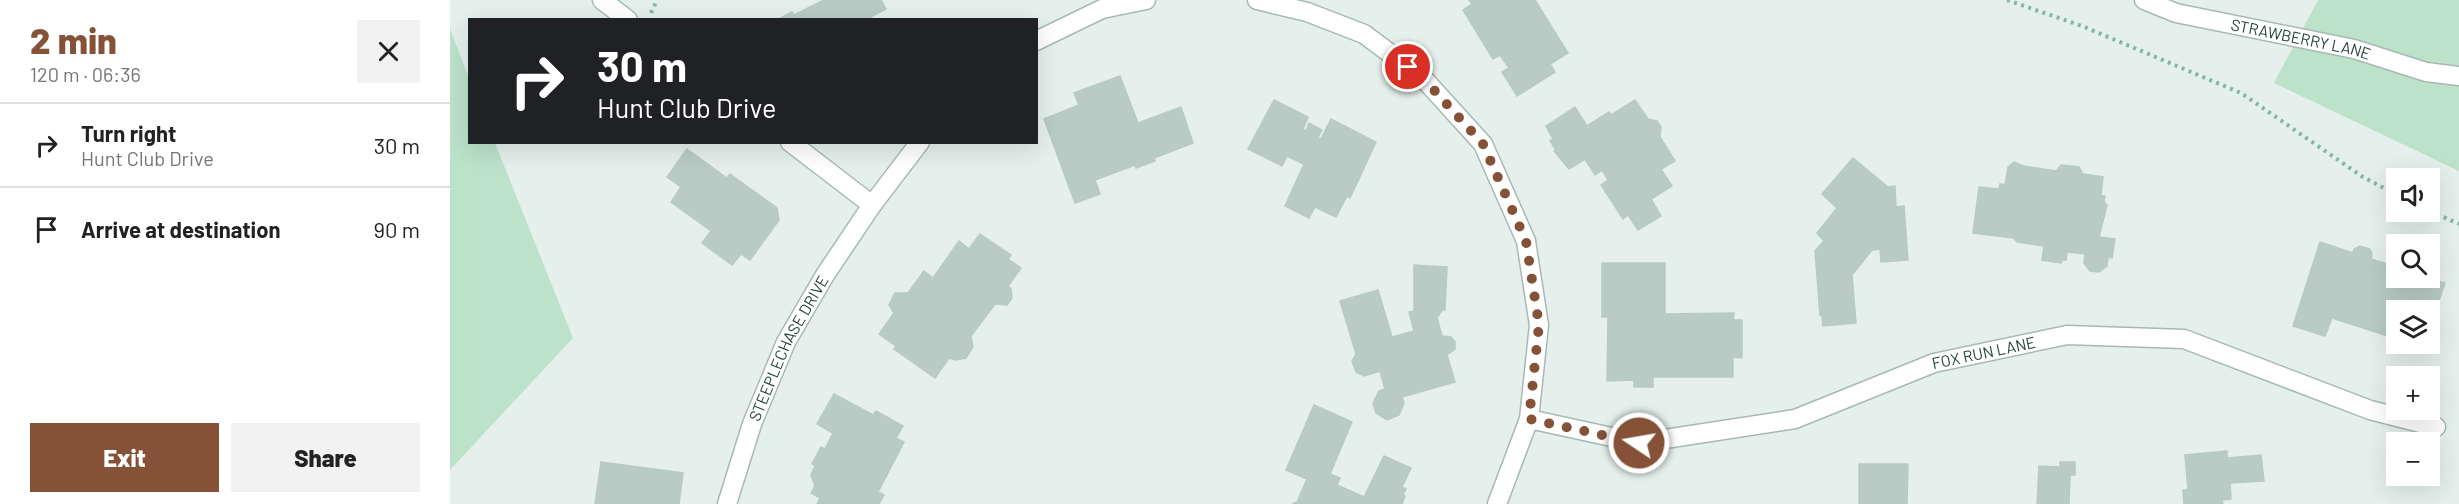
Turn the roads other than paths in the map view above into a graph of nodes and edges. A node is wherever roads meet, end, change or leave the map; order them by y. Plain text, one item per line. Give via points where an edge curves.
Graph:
1 (602, 0) edge
2 (1146, 0) edge
3 (1257, 0) edge
4 (2144, 0) edge
5 (625, 18) edge
6 (1038, 39) edge
7 (2459, 76) edge
8 (793, 144) edge
9 (918, 144) edge
10 (872, 204) junction
11 (1529, 419) junction
12 (2436, 427) dead end
13 (727, 504) edge
14 (1497, 504) edge

1 - 5 street
2 - 6 street via 1102,9
3 - 11 street via 1307,12 1364,34 1423,78 1483,144 1526,241 1539,325
4 - 7 street, STRAWBERRY LANE via 2176,13 2354,49 2426,72
8 - 10 street
9 - 10 street, STEEPLECHASE DRIVE
10 - 13 street, STEEPLECHASE DRIVE via 786,342 752,424
11 - 12 street, FOX RUN LANE via 1639,443 1795,419 1934,363 2067,335 2184,339 2370,410
11 - 14 street

